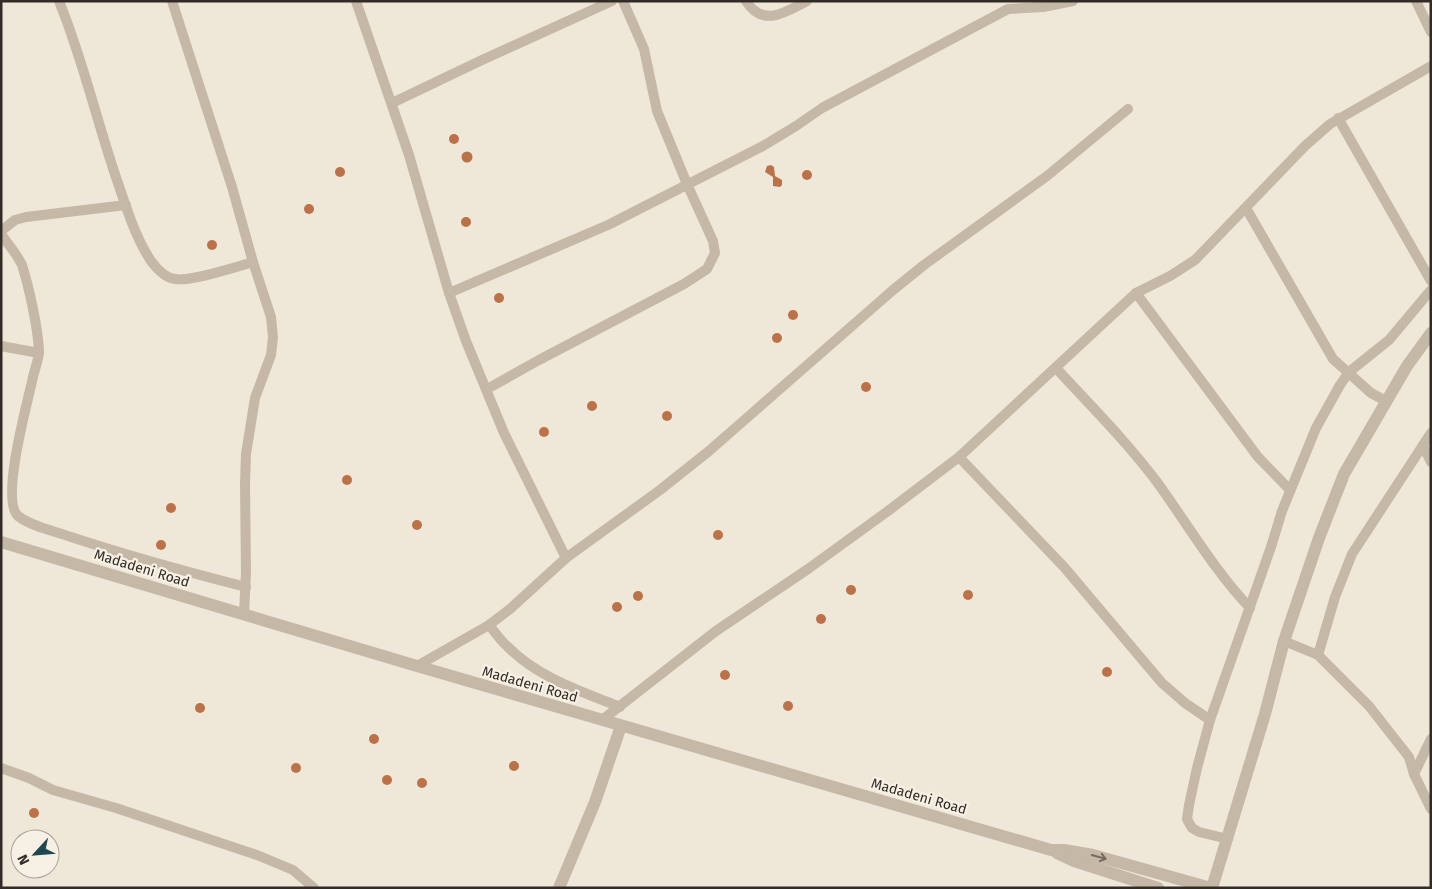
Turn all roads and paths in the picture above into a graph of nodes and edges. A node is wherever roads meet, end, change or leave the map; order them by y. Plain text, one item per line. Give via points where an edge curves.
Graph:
1 (59, 1) edge
2 (172, 1) edge
3 (356, 1) edge
4 (612, 1) edge
5 (623, 1) edge
6 (746, 1) edge
7 (807, 1) edge
8 (1073, 1) edge
9 (1416, 1) edge
10 (1006, 5) edge
11 (1431, 32) edge
12 (1431, 66) edge
13 (392, 103) junction
14 (1128, 109) dead end
15 (1338, 118) junction
16 (687, 184) junction
17 (126, 205) junction
18 (1246, 208) junction
19 (1, 232) edge
20 (1, 250) edge
21 (15, 253) junction
22 (252, 262) junction
23 (1431, 281) edge
24 (1431, 290) edge
25 (449, 293) junction
26 (1136, 293) junction
27 (1431, 333) edge
28 (1, 346) edge
29 (39, 352) junction
30 (1056, 368) junction
31 (1349, 372) junction
32 (487, 389) junction
33 (1386, 401) junction
34 (1431, 432) edge
35 (1423, 445) junction
36 (959, 456) junction
37 (1431, 462) edge
38 (1290, 490) junction
39 (1, 542) edge
40 (566, 558) junction
41 (246, 588) junction
42 (1250, 608) junction
43 (244, 614) junction
44 (489, 626) junction
45 (1284, 641) junction
46 (1318, 656) junction
47 (417, 666) junction
48 (620, 707) junction
49 (602, 720) junction
50 (1210, 720) junction
51 (621, 726) junction
52 (1431, 739) edge
53 (1, 768) edge
54 (1414, 774) junction
55 (1431, 809) edge
56 (1228, 839) junction
57 (1051, 850) junction
58 (314, 888) edge
59 (559, 888) edge
60 (1158, 888) edge
61 (1211, 888) edge

1 - 17 street
2 - 22 street via 232,187
3 - 13 street
4 - 13 street
5 - 16 street via 644,50 656,111
6 - 7 street via 755,11 767,16 781,14
8 - 10 street via 1043,7
9 - 11 street
10 - 16 street via 845,95 763,146
12 - 15 street
13 - 25 street
14 - 40 street via 1048,176 893,290 682,473
15 - 18 street via 1305,146
15 - 23 street
16 - 25 street via 608,225
16 - 32 street via 713,241 714,253 706,270
17 - 19 street via 15,220
17 - 22 street via 152,263 175,279 189,279
18 - 26 street via 1195,260
18 - 31 street via 1327,350 1341,368
19 - 21 street
20 - 21 street
21 - 29 street via 25,278
22 - 41 street via 271,317 273,337 271,355 255,398 246,454
24 - 31 street via 1389,340
25 - 32 street
26 - 30 street
26 - 38 street via 1258,457
27 - 33 street
28 - 29 street
29 - 41 street via 14,469 11,496 16,514 41,527 137,558
30 - 36 street
30 - 42 street via 1156,481 1229,586
31 - 33 street via 1371,393
31 - 38 street via 1316,428
32 - 40 street via 504,433
33 - 45 street via 1344,474
34 - 35 street
35 - 37 street
35 - 46 street via 1352,554 1335,597
36 - 48 street via 875,521 716,631
36 - 50 street via 1064,567 1162,683
38 - 42 street
39 - 43 street, Madadeni Road
40 - 44 street
41 - 43 street
42 - 50 street
43 - 47 street, Madadeni Road
44 - 47 street
44 - 48 street via 508,647 544,674
45 - 46 street
45 - 56 street
46 - 54 street via 1369,706 1409,757
47 - 49 street, Madadeni Road
48 - 49 street
49 - 51 street, Madadeni Road
50 - 56 street via 1196,768 1187,819 1194,830
51 - 57 street, Madadeni Road
51 - 59 street via 595,802
52 - 54 street
53 - 58 street via 53,790 258,855 293,870
54 - 55 street
56 - 61 street
57 - 60 street, Madadeni Road via 1074,861
57 -> 61 street, Madadeni Road via 1093,856

